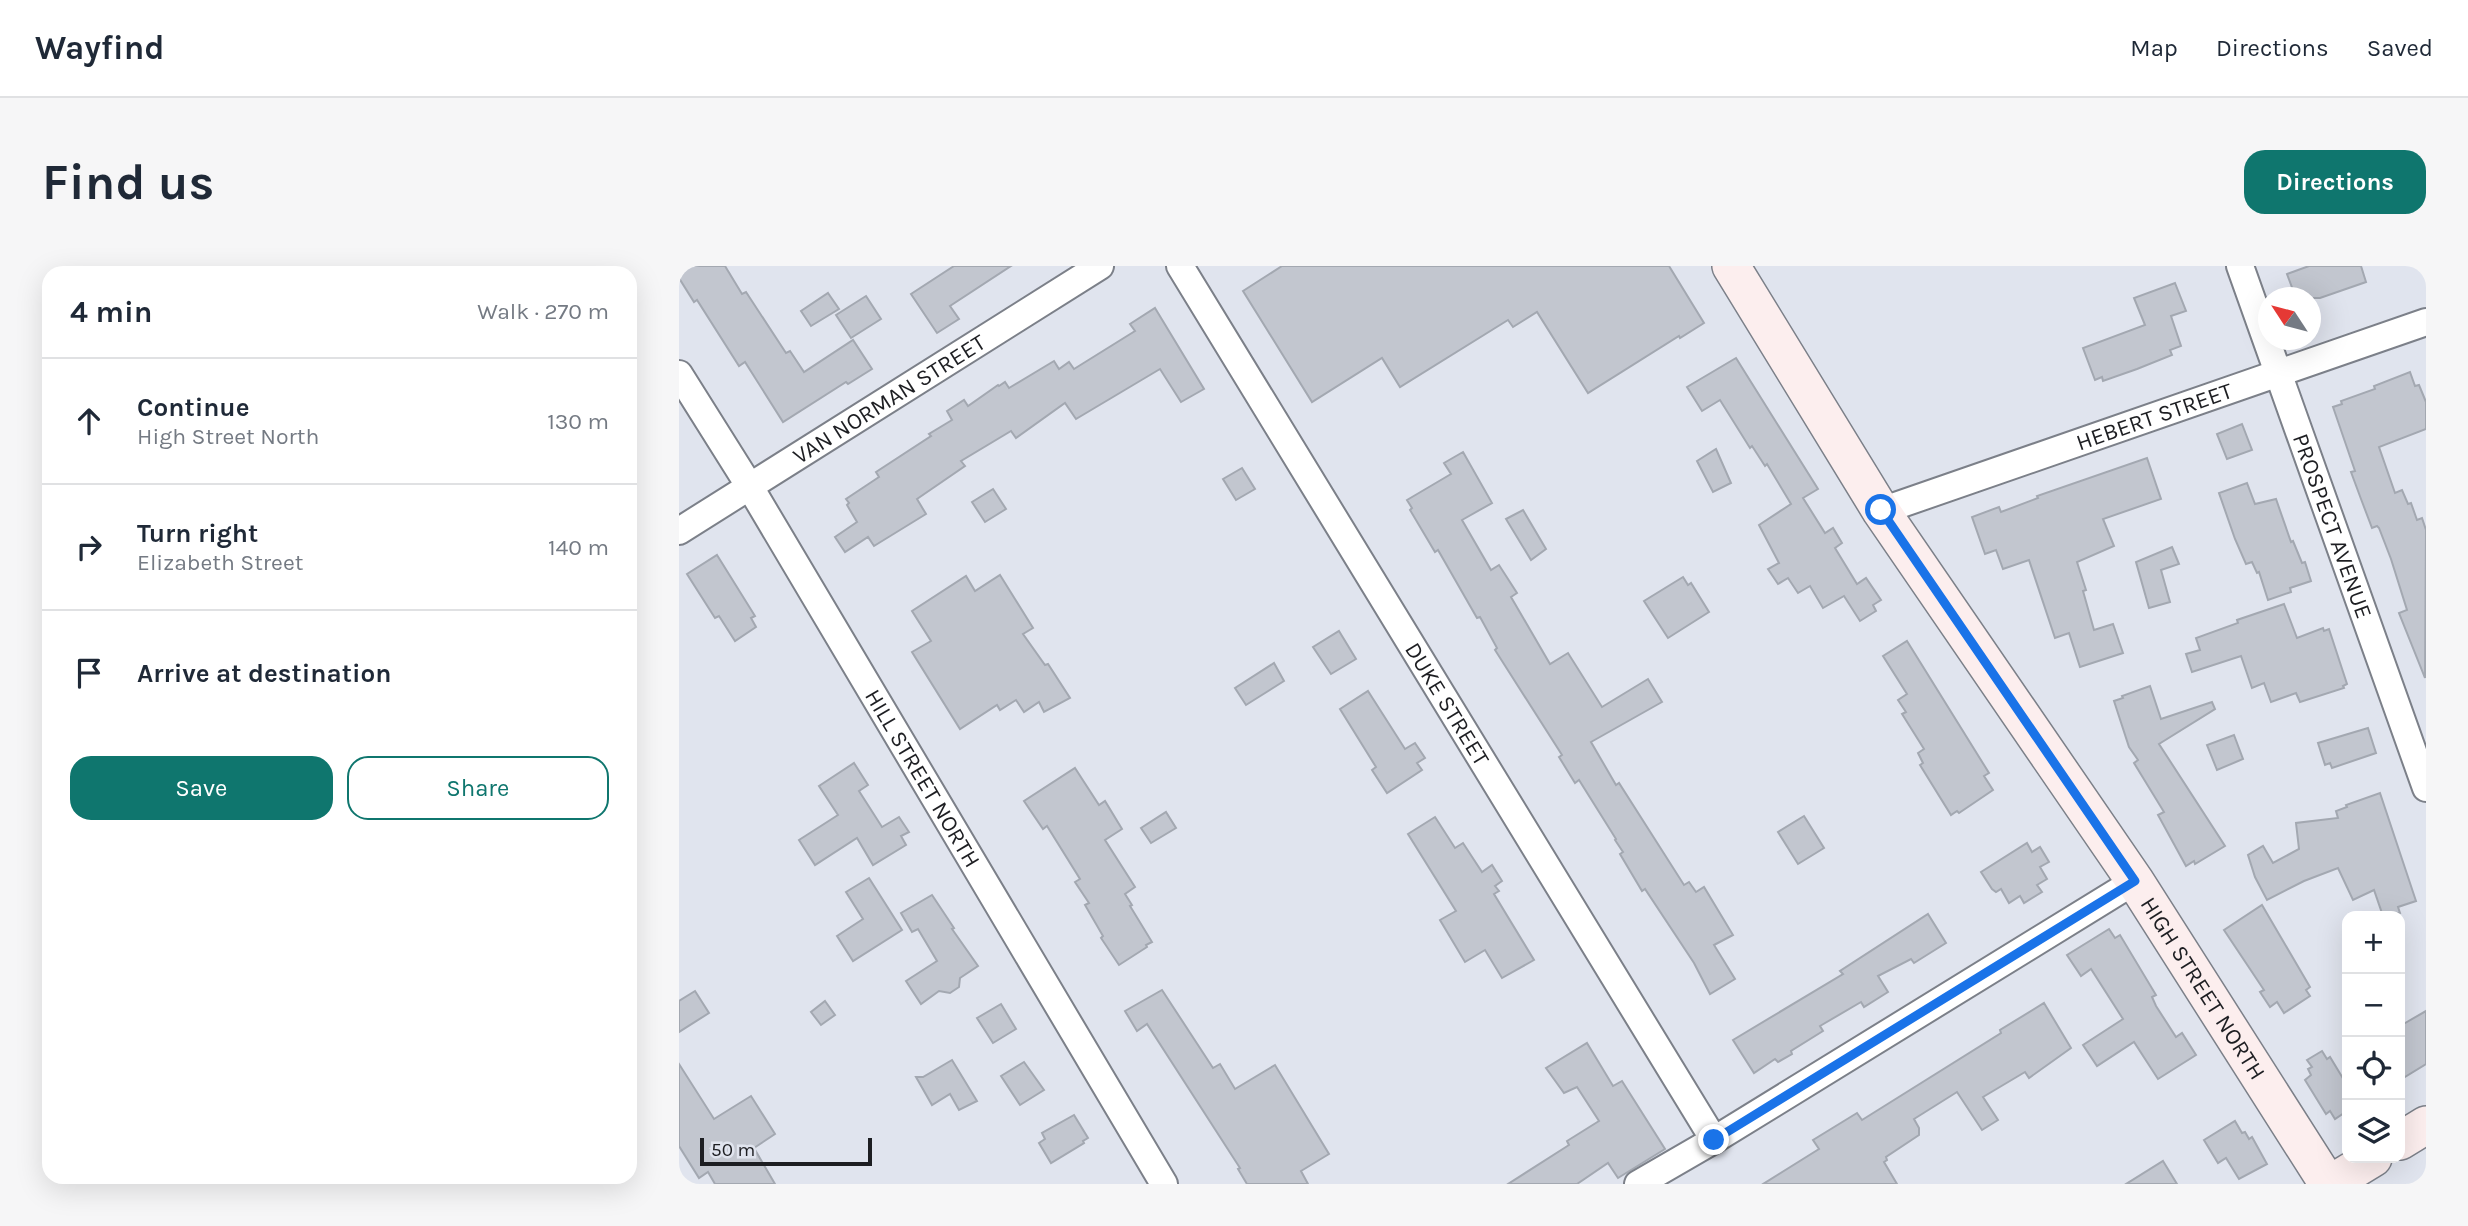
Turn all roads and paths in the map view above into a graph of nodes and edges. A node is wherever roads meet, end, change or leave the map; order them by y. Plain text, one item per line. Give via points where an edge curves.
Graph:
1 (1100, 266) edge
2 (1180, 266) edge
3 (1731, 266) edge
4 (2240, 266) edge
5 (2426, 322) edge
6 (2279, 373) junction
7 (679, 374) edge
8 (750, 487) junction
9 (1881, 510) junction
10 (679, 531) edge
11 (2426, 788) edge
12 (2135, 881) junction
13 (2426, 1125) edge
14 (2405, 1138) edge
15 (1714, 1140) junction
16 (2365, 1163) edge
17 (1164, 1184) edge
18 (1638, 1184) edge
19 (2329, 1184) edge

1 - 8 street, VAN NORMAN STREET
2 - 15 street, DUKE STREET
3 - 9 main road, HIGH STREET NORTH
4 - 6 street, PROSPECT AVENUE
5 - 6 street, HEBERT STREET
6 - 9 street, HEBERT STREET
6 - 11 street, PROSPECT AVENUE
7 - 8 street, HILL STREET NORTH
8 - 10 street, VAN NORMAN STREET
8 - 17 street, HILL STREET NORTH
9 - 12 main road, HIGH STREET NORTH
12 - 15 street
12 - 19 main road, HIGH STREET NORTH
13 - 14 main road
15 - 18 street
16 - 19 main road

